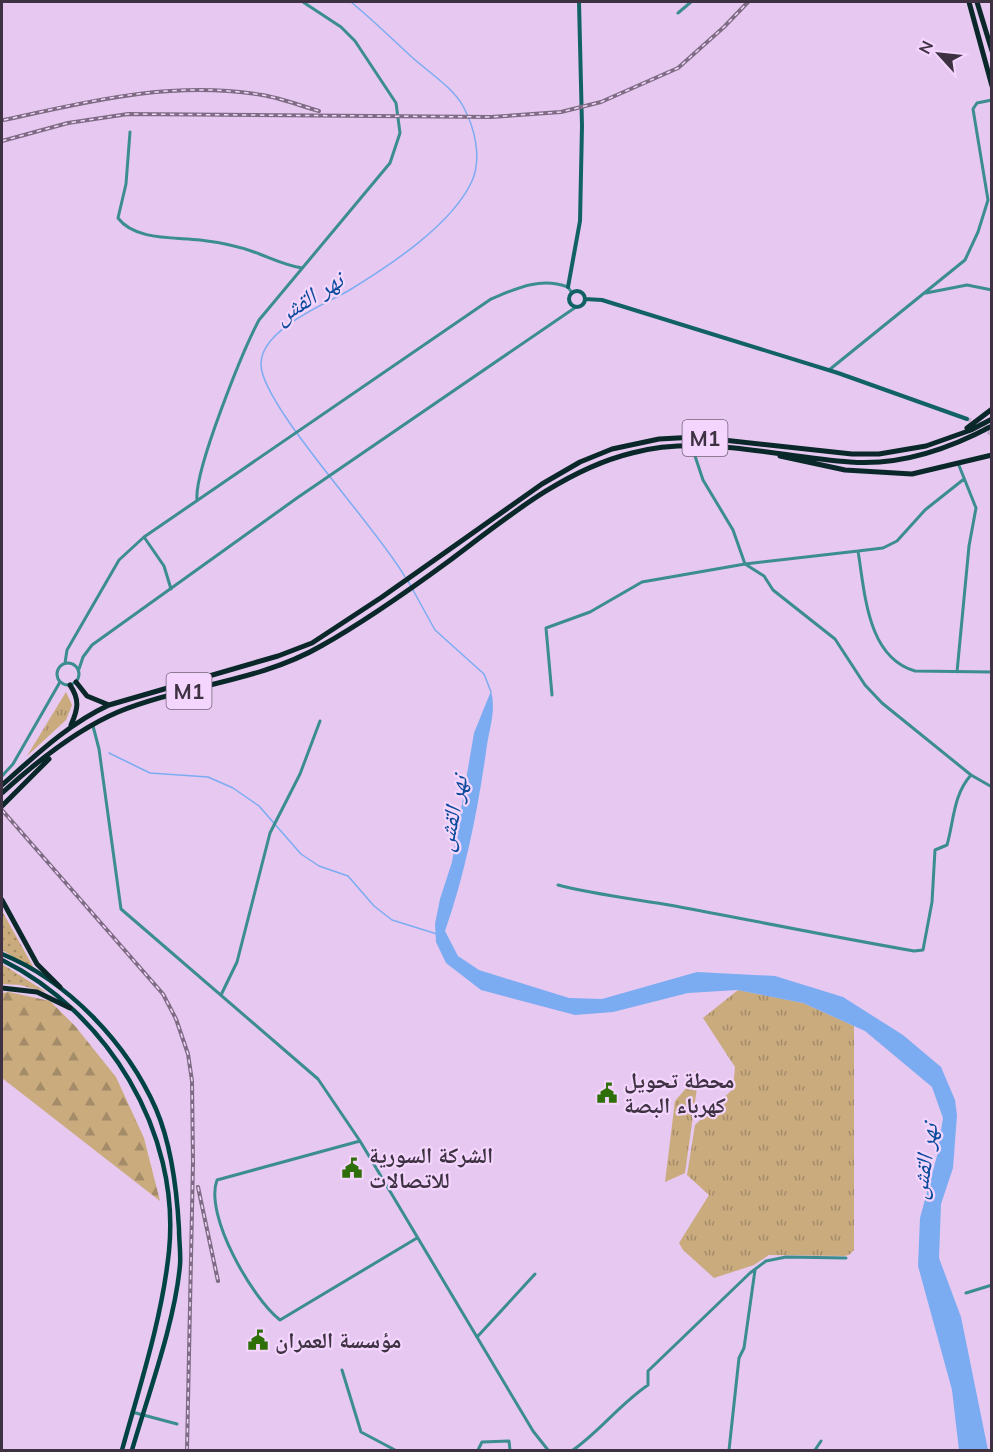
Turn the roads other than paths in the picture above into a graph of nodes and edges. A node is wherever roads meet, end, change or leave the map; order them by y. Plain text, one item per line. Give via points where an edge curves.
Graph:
1 (303, 2) edge
2 (579, 2) edge
3 (691, 2) edge
4 (969, 2) edge
5 (977, 2) edge
6 (678, 13) dead end
7 (992, 51) edge
8 (992, 86) edge
9 (992, 100) edge
10 (130, 132) dead end
11 (302, 268) junction
12 (568, 287) junction
13 (992, 290) edge
14 (572, 293) junction
15 (924, 294) junction
16 (585, 299) junction
17 (576, 307) junction
18 (829, 370) junction
19 (992, 409) edge
20 (992, 418) edge
21 (966, 420) tunnel mouth
22 (992, 426) edge
23 (962, 433) junction
24 (692, 445) junction
25 (741, 448) junction
26 (992, 455) edge
27 (958, 463) junction
28 (964, 479) junction
29 (198, 500) junction
30 (144, 537) junction
31 (858, 552) junction
32 (745, 564) junction
33 (171, 589) junction
34 (65, 663) junction
35 (79, 669) junction
36 (957, 672) junction
37 (992, 672) edge
38 (60, 682) junction
39 (73, 683) junction
40 (552, 695) dead end
41 (109, 705) junction
42 (320, 722) dead end
43 (70, 726) junction
44 (93, 726) junction
45 (56, 751) junction
46 (971, 775) junction
47 (2, 776) edge
48 (2, 785) edge
49 (992, 787) edge
50 (2, 794) edge
51 (2, 806) edge
52 (558, 885) dead end
53 (2, 900) edge
54 (2, 954) edge
55 (2, 960) edge
56 (60, 987) junction
57 (2, 988) edge
58 (221, 995) junction
59 (70, 1008) junction
60 (360, 1141) junction
61 (417, 1238) junction
62 (846, 1258) dead end
63 (755, 1270) junction
64 (535, 1274) dead end
65 (992, 1285) edge
66 (966, 1293) dead end
67 (478, 1336) junction
68 (342, 1370) dead end
69 (132, 1412) junction
70 (142, 1414) junction
71 (177, 1424) dead end
72 (820, 1441) dead end
73 (122, 1450) edge
74 (132, 1450) edge
75 (395, 1450) edge
76 (478, 1450) edge
77 (510, 1450) edge
78 (548, 1450) edge
79 (573, 1450) edge
80 (729, 1450) edge
81 (815, 1450) edge

1 - 11 street via 355,41 396,104 400,133 390,163
2 - 12 main road via 580,221
3 - 6 street
4 - 8 highway
5 - 7 highway
9 - 15 street via 977,103 973,109 988,200 978,232 965,260
10 - 11 street via 126,184 118,218 124,225 142,233 254,252
11 - 29 street via 260,320 246,345 198,484
12 - 14 street
12 - 29 street via 540,282 491,299
13 - 15 street via 967,285
14 - 16 main road via 579,291
14 - 17 main road via 570,302
15 - 18 street
16 - 17 main road
16 - 18 main road via 602,300
17 - 33 street
18 - 21 main road
19 - 23 highway
20 - 23 highway, M1
22 - 25 highway, M1 via 921,455 883,462 852,462
23 - 41 highway, M1 via 926,446 879,454 696,437 659,439 612,449 542,484 312,643
24 - 25 highway, M1
24 - 32 street via 703,480 733,530
24 - 44 highway, M1 via 633,452 563,480 386,606 319,648 270,669 117,712
25 - 27 highway via 845,470 884,474 912,474
26 - 27 highway
27 - 28 street
28 - 31 street via 925,510 897,541
28 - 36 street via 976,508
29 - 30 street
30 - 33 street via 164,566
30 - 34 street via 119,560 106,579 68,650
31 - 32 street
31 - 36 street via 870,618 876,637 891,657 915,671
32 - 40 street via 642,582 590,612 546,628
32 - 46 street via 835,639 865,685 882,703
33 - 35 street via 92,645
34 - 35 street via 75,664
34 - 38 street via 57,672
35 - 39 street
36 - 37 street
38 - 39 street
38 - 47 street via 13,764
39 - 41 highway via 87,696
39 - 43 highway via 78,704
41 - 43 highway, M1
42 - 58 street via 300,774 270,833 237,962
43 - 48 highway, M1
44 - 45 highway, M1
44 - 58 street via 121,909
45 - 50 highway, M1
45 - 51 highway
46 - 49 street
46 - 52 street via 955,806 947,845 935,850 932,903 923,950
53 - 56 highway via 37,964
54 - 56 main road
55 - 59 main road via 29,975
56 - 70 main road via 124,1054 156,1109 177,1188 181,1265
57 - 59 highway via 38,992
58 - 60 street via 318,1079
59 - 69 main road via 111,1051 141,1099 167,1180 169,1248 161,1306
60 - 61 street
60 - 61 street via 218,1180 213,1191 223,1236 268,1311 280,1320
61 - 67 street
62 - 63 street via 786,1257 766,1261
63 - 79 street via 648,1371 648,1385 627,1399
63 - 80 street
64 - 67 street
65 - 66 street
67 - 78 street via 532,1431
68 - 75 street via 361,1432
69 - 70 street
69 - 73 main road
70 - 71 street
70 - 74 main road
72 - 81 street
76 - 77 street via 483,1442 504,1439 509,1441

